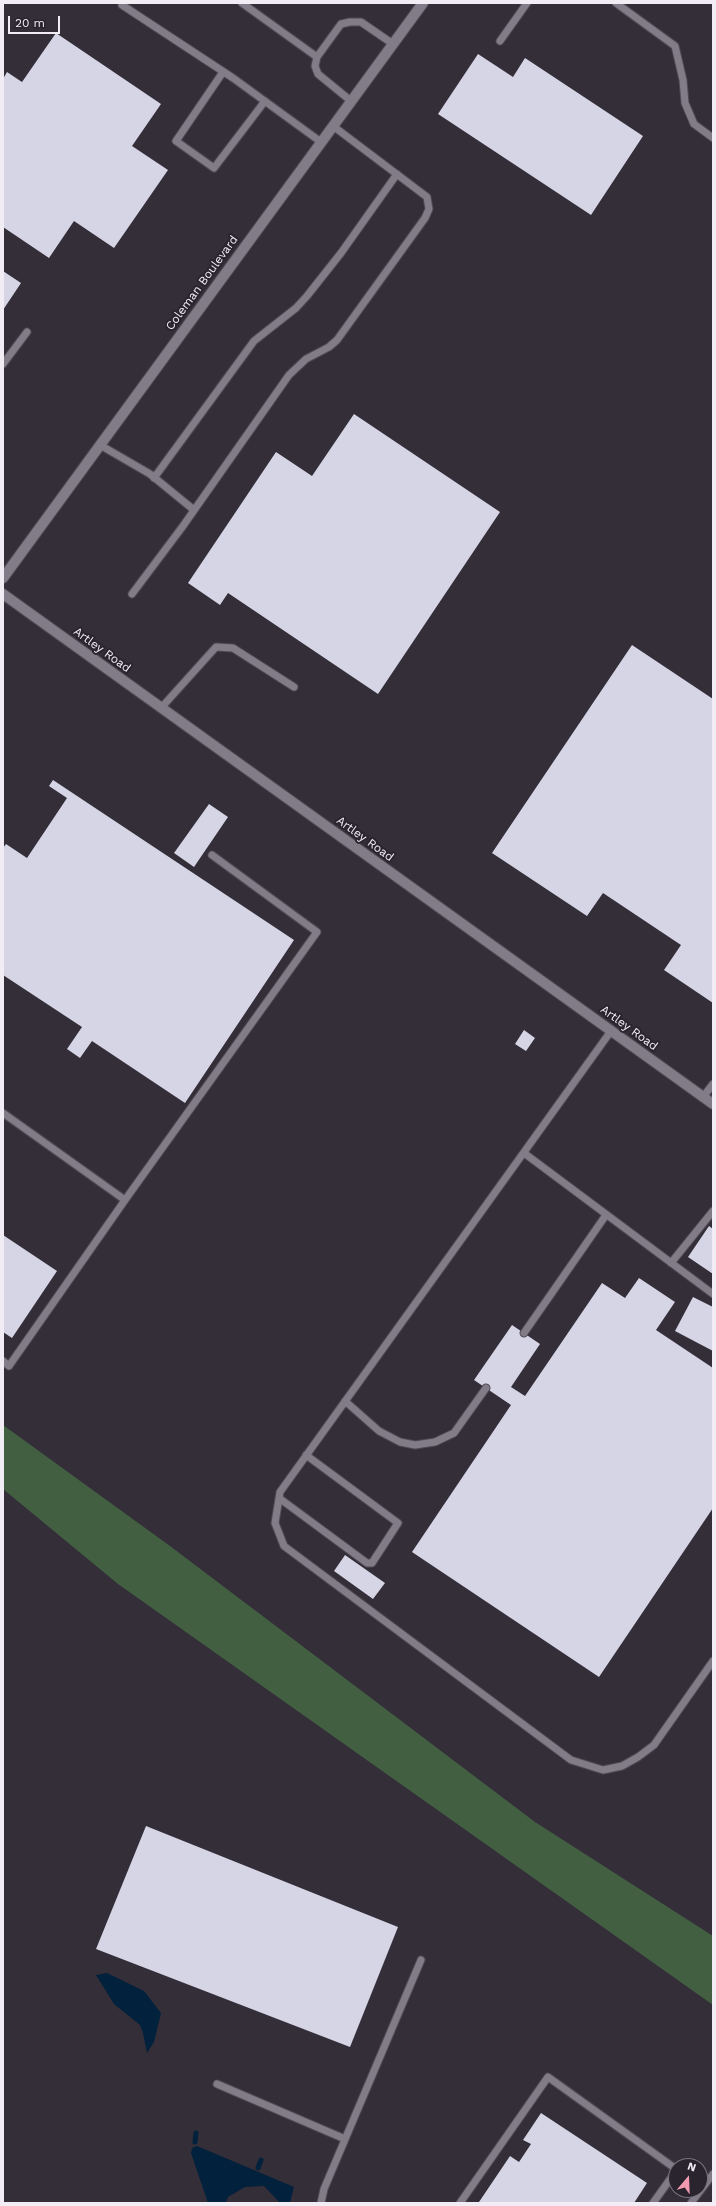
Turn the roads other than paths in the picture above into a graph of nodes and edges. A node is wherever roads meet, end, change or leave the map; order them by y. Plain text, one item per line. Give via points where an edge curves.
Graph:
1 (242, 3) edge
2 (423, 3) edge
3 (527, 3) edge
4 (616, 3) edge
5 (122, 5) dead end
6 (500, 41) dead end
7 (393, 44) junction
8 (317, 57) junction
9 (223, 72) junction
10 (351, 101) junction
11 (265, 102) junction
12 (333, 126) junction
13 (713, 138) edge
14 (321, 142) junction
15 (397, 174) junction
16 (27, 332) dead end
17 (3, 364) edge
18 (100, 445) junction
19 (154, 478) junction
20 (194, 510) junction
21 (3, 578) edge
22 (3, 594) edge
23 (132, 594) dead end
24 (294, 687) dead end
25 (161, 708) junction
26 (212, 855) dead end
27 (611, 1031) junction
28 (713, 1084) edge
29 (703, 1097) junction
30 (713, 1104) edge
31 (3, 1113) edge
32 (524, 1153) junction
33 (125, 1200) junction
34 (713, 1211) edge
35 (606, 1215) junction
36 (671, 1263) junction
37 (713, 1294) edge
38 (524, 1333) dead end
39 (3, 1361) edge
40 (486, 1388) dead end
41 (345, 1401) junction
42 (306, 1455) junction
43 (279, 1498) junction
44 (713, 1661) edge
45 (421, 1960) dead end
46 (217, 2084) dead end
47 (346, 2139) junction
48 (668, 2164) edge
49 (713, 2174) edge
50 (668, 2181) edge
51 (321, 2203) edge
52 (460, 2203) edge
53 (653, 2203) edge
54 (691, 2203) edge

1 - 8 lane
2 - 7 street, Coleman Boulevard
3 - 6 lane
4 - 13 lane via 675,46 685,103 694,124
5 - 9 lane
7 - 8 lane via 361,22 350,22 341,24
7 - 10 street, Coleman Boulevard
8 - 10 lane via 315,66 318,74
9 - 11 lane
9 - 11 lane via 176,141 214,168
10 - 12 street, Coleman Boulevard
11 - 14 lane
12 - 14 street, Coleman Boulevard
12 - 15 lane
14 - 18 street, Coleman Boulevard
15 - 19 lane via 341,253 303,300 254,341
15 - 20 lane via 427,197 429,209 425,218 337,340 306,359 289,375
16 - 17 lane
18 - 19 lane
18 - 21 street, Coleman Boulevard
19 - 20 lane
20 - 23 lane
22 - 25 street, Artley Road
24 - 25 lane via 233,648 216,647
25 - 27 street, Artley Road
26 - 33 lane via 317,932
27 - 29 street, Artley Road
27 - 32 lane
28 - 29 lane
29 - 30 street, Artley Road
31 - 33 lane
32 - 35 lane
32 - 41 lane
33 - 39 lane via 9,1366
34 - 36 lane
35 - 36 lane
35 - 38 lane
36 - 37 lane
40 - 41 lane via 454,1433 435,1442 415,1445 400,1442 379,1432
41 - 42 lane
42 - 43 lane via 280,1492
42 - 43 lane via 398,1523 372,1563 367,1563
43 - 44 lane via 275,1523 284,1546 571,1760 603,1770 622,1766 638,1757 654,1745
45 - 47 lane
46 - 47 lane
47 - 51 lane via 324,2189
48 - 52 lane via 548,2077
49 - 54 lane
50 - 53 lane

